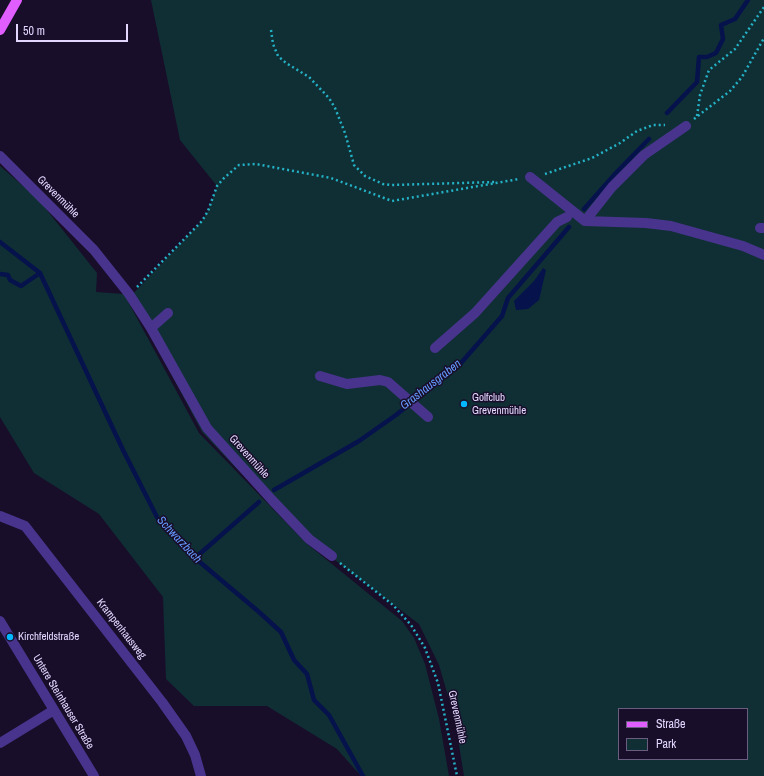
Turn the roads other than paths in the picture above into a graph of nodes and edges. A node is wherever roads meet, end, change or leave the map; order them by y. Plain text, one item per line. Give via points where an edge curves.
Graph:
1 (17, 0) edge
2 (0, 30) edge
3 (686, 126) road end
4 (0, 156) edge
5 (530, 177) road end
6 (567, 217) dead end
7 (586, 221) junction
8 (764, 255) edge
9 (168, 313) dead end
10 (151, 328) junction
11 (435, 348) dead end
12 (320, 376) dead end
13 (428, 416) dead end
14 (0, 516) edge
15 (332, 556) road end
16 (0, 620) edge
17 (54, 710) junction
18 (0, 743) edge
19 (94, 776) edge
20 (201, 776) edge

1 - 2 main road
3 - 7 street via 644,155 612,187
4 - 10 street, Grevenmühle via 94,250 129,294
5 - 7 street
6 - 11 street via 557,222 475,313
7 - 8 street via 671,226 743,246
9 - 10 street
10 - 15 street, Grevenmühle via 207,428 309,539
12 - 13 street via 347,384 380,380 388,382
14 - 20 street, Krampenhausweg via 25,526 68,581 186,736 195,754
16 - 17 street, Untere Steinhauser Straße
17 - 18 street
17 - 19 street, Untere Steinhauser Straße

